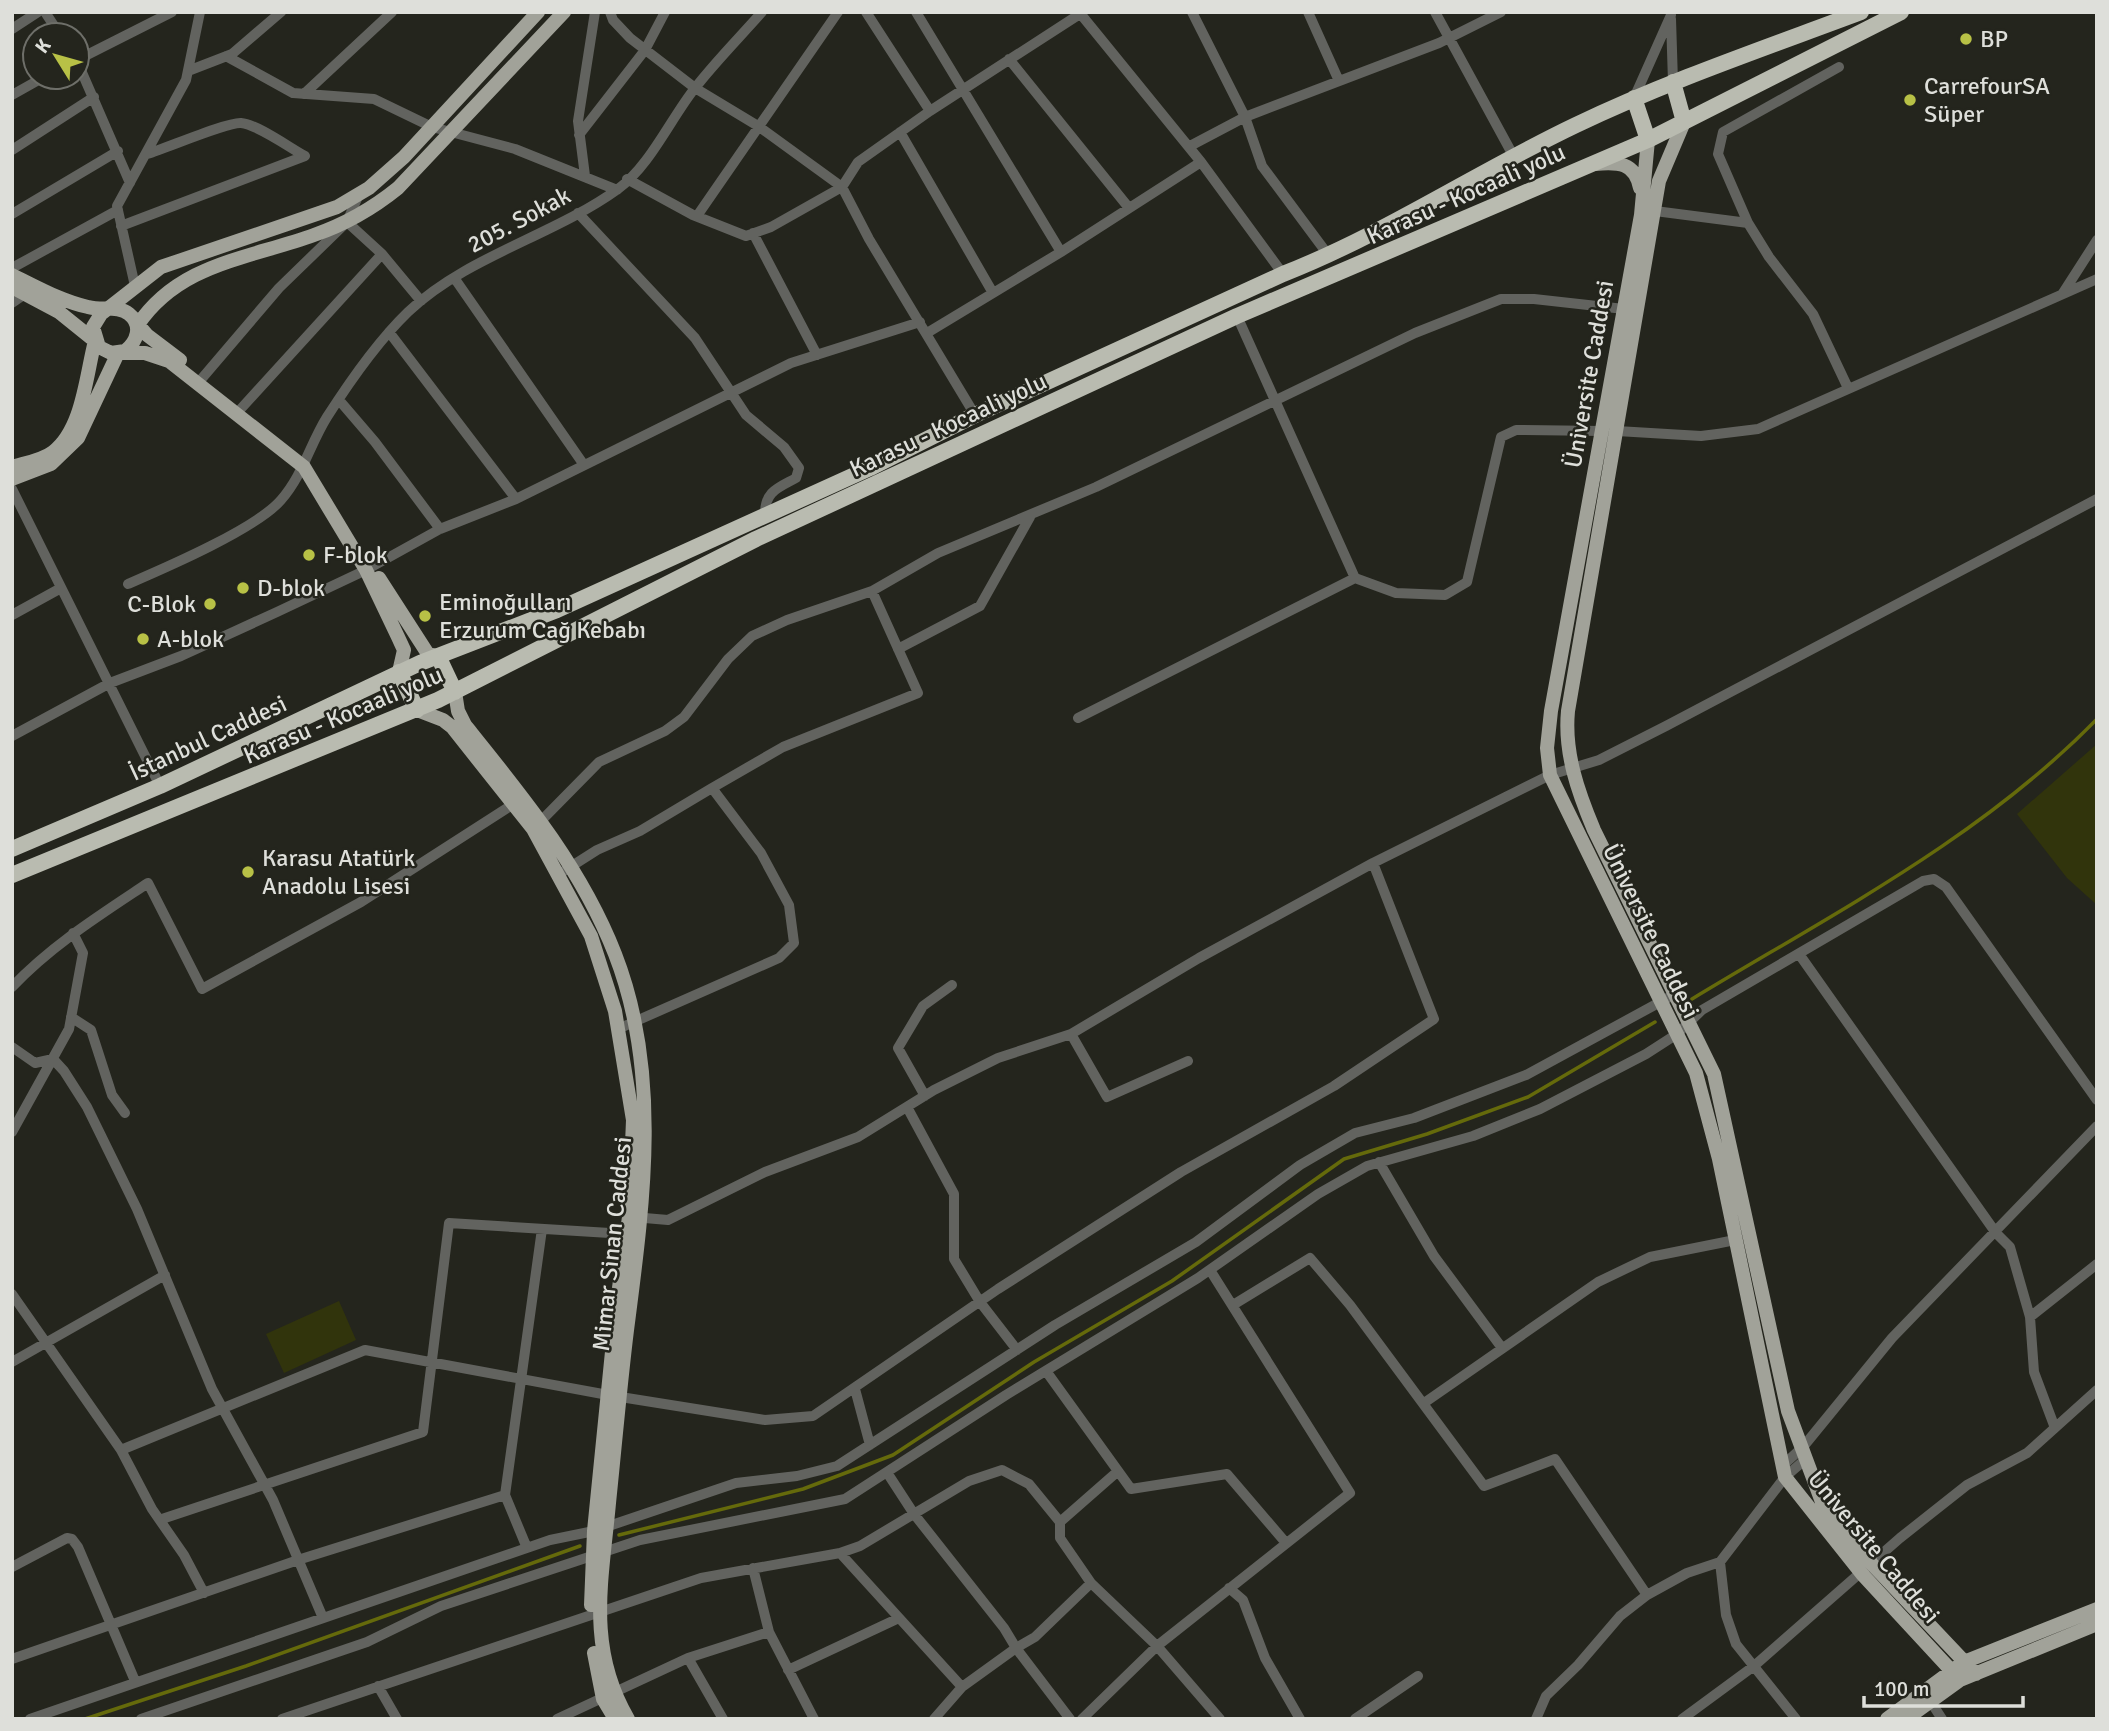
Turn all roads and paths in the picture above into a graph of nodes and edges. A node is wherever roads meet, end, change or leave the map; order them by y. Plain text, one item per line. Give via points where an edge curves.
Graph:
1 (38, 12) edge
2 (172, 12) edge
3 (200, 12) edge
4 (281, 12) edge
5 (392, 12) edge
6 (538, 12) edge
7 (565, 12) edge
8 (595, 12) edge
9 (610, 12) edge
10 (665, 12) edge
11 (762, 12) edge
12 (838, 12) edge
13 (866, 12) edge
14 (916, 12) edge
15 (1192, 12) edge
16 (1308, 12) edge
17 (1435, 12) edge
18 (1502, 12) edge
19 (1861, 12) edge
20 (1901, 12) edge
21 (1081, 13) edge
22 (1671, 13) edge
23 (12, 29) edge
24 (1449, 38) junction
25 (645, 50) junction
26 (91, 53) edge
27 (226, 56) junction
28 (1009, 59) junction
29 (1839, 67) dead end
30 (188, 71) junction
31 (1339, 81) junction
32 (1673, 82) junction
33 (695, 88) junction
34 (964, 88) junction
35 (91, 90) edge
36 (304, 93) junction
37 (94, 97) junction
38 (1634, 98) junction
39 (930, 111) junction
40 (1245, 117) junction
41 (1684, 122) junction
42 (758, 126) junction
43 (432, 127) junction
44 (451, 132) junction
45 (900, 132) junction
46 (579, 135) junction
47 (1648, 140) junction
48 (1190, 146) junction
49 (12, 150) edge
50 (118, 151) junction
51 (147, 154) junction
52 (1514, 157) junction
53 (1201, 162) junction
54 (1590, 164) junction
55 (584, 176) junction
56 (628, 180) junction
57 (130, 183) junction
58 (842, 187) junction
59 (617, 190) junction
60 (359, 194) junction
61 (1649, 206) junction
62 (1129, 208) junction
63 (118, 210) junction
64 (578, 213) junction
65 (12, 214) edge
66 (697, 216) junction
67 (347, 222) junction
68 (1748, 223) junction
69 (121, 226) junction
70 (754, 233) junction
71 (2097, 240) edge
72 (1061, 253) junction
73 (382, 254) junction
74 (1329, 256) junction
75 (12, 268) edge
76 (1283, 274) junction
77 (12, 275) edge
78 (455, 279) junction
79 (2097, 279) edge
80 (135, 286) junction
81 (19, 290) edge
82 (993, 293) junction
83 (2063, 293) junction
84 (421, 301) junction
85 (12, 303) edge
86 (1623, 309) junction
87 (107, 310) junction
88 (1237, 316) junction
89 (920, 322) junction
90 (136, 323) junction
91 (390, 332) junction
92 (927, 333) junction
93 (94, 341) junction
94 (118, 353) junction
95 (817, 355) junction
96 (200, 380) junction
97 (1848, 388) junction
98 (730, 391) junction
99 (1276, 398) junction
100 (339, 400) junction
101 (240, 410) junction
102 (975, 415) junction
103 (1610, 431) junction
104 (306, 464) junction
105 (584, 465) junction
106 (12, 467) edge
107 (12, 479) edge
108 (12, 489) edge
109 (516, 499) junction
110 (2097, 499) edge
111 (765, 514) junction
112 (1030, 517) junction
113 (440, 529) junction
114 (369, 568) junction
115 (1355, 578) junction
116 (128, 584) dead end
117 (61, 588) junction
118 (872, 591) junction
119 (12, 615) edge
120 (898, 649) junction
121 (438, 656) junction
122 (420, 663) joint
123 (399, 673) junction
124 (110, 682) junction
125 (455, 692) junction
126 (417, 710) junction
127 (1078, 718) dead end
128 (12, 736) edge
129 (1573, 768) junction
130 (1550, 775) junction
131 (160, 786) junction
132 (712, 788) junction
133 (514, 803) junction
134 (538, 825) junction
135 (12, 848) edge
136 (1373, 863) junction
137 (566, 870) junction
138 (12, 875) edge
139 (73, 933) junction
140 (1799, 954) junction
141 (952, 985) dead end
142 (12, 987) edge
143 (1675, 994) junction
144 (1659, 1002) junction
145 (71, 1017) junction
146 (633, 1023) junction
147 (1690, 1023) junction
148 (618, 1029) junction
149 (1071, 1034) junction
150 (1677, 1034) junction
151 (12, 1046) edge
152 (52, 1059) junction
153 (1188, 1061) dead end
154 (925, 1096) junction
155 (2097, 1100) edge
156 (908, 1107) junction
157 (125, 1113) dead end
158 (2097, 1126) edge
159 (12, 1132) edge
160 (1380, 1162) junction
161 (635, 1217) junction
162 (542, 1229) junction
163 (1996, 1233) junction
164 (626, 1234) junction
165 (1735, 1240) junction
166 (2097, 1264) edge
167 (1210, 1270) junction
168 (165, 1275) junction
169 (13, 1297) edge
170 (980, 1302) junction
171 (1233, 1305) junction
172 (2030, 1318) junction
173 (47, 1342) junction
174 (1502, 1348) junction
175 (1017, 1350) junction
176 (12, 1362) edge
177 (432, 1363) junction
178 (1046, 1371) junction
179 (519, 1379) junction
180 (855, 1389) junction
181 (2097, 1390) edge
182 (614, 1396) junction
183 (1424, 1404) junction
184 (224, 1409) junction
185 (2055, 1428) junction
186 (870, 1445) junction
187 (121, 1450) junction
188 (1805, 1452) junction
189 (1783, 1471) junction
190 (1118, 1472) junction
191 (888, 1474) junction
192 (265, 1485) junction
193 (505, 1495) junction
194 (914, 1514) junction
195 (162, 1519) junction
196 (1060, 1522) junction
197 (601, 1529) junction
198 (1286, 1543) junction
199 (527, 1548) junction
200 (840, 1553) junction
201 (599, 1555) junction
202 (300, 1559) junction
203 (1720, 1562) junction
204 (13, 1565) edge
205 (753, 1568) junction
206 (1867, 1569) junction
207 (1091, 1583) junction
208 (1229, 1588) junction
209 (204, 1592) junction
210 (1647, 1595) junction
211 (2097, 1609) edge
212 (595, 1613) junction
213 (323, 1618) junction
214 (899, 1618) junction
215 (2097, 1624) edge
216 (112, 1627) junction
217 (769, 1632) junction
218 (1157, 1646) junction
219 (1016, 1648) junction
220 (688, 1658) junction
221 (12, 1660) edge
222 (1964, 1662) junction
223 (1754, 1666) junction
224 (788, 1670) junction
225 (1976, 1674) junction
226 (1956, 1675) junction
227 (1418, 1676) dead end
228 (135, 1681) junction
229 (378, 1686) junction
230 (962, 1687) junction
231 (609, 1696) junction
232 (1931, 1702) junction
233 (30, 1719) edge
234 (141, 1719) edge
235 (282, 1719) edge
236 (397, 1719) edge
237 (558, 1719) edge
238 (615, 1719) edge
239 (628, 1719) edge
240 (723, 1719) edge
241 (814, 1719) edge
242 (934, 1719) edge
243 (1070, 1719) edge
244 (1082, 1719) edge
245 (1220, 1719) edge
246 (1300, 1719) edge
247 (1355, 1719) edge
248 (1536, 1719) edge
249 (1682, 1719) edge
250 (1796, 1719) edge
251 (1887, 1719) edge
252 (1906, 1719) edge
253 (1942, 1719) edge

1 - 23 street
2 - 26 street
3 - 30 street
4 - 27 street
5 - 36 street
6 - 43 main road
7 - 44 main road
8 - 46 street
9 - 25 street via 612,20
10 - 25 street
11 - 33 street, 205. Sokak
12 - 42 street
13 - 39 street
14 - 34 street
15 - 40 street
16 - 31 street
17 - 24 street
18 - 24 street
19 - 32 highway, Karasu - Kocaali yolu
20 - 41 highway, Karasu - Kocaali yolu
21 - 28 street
21 - 48 street
22 - 32 street
22 - 38 street
24 - 31 street
24 - 52 street
25 - 33 street
25 - 46 street
27 - 30 street
27 - 36 street via 293,93
28 - 34 street
28 - 62 street
29 - 68 street via 1723,132 1718,154
30 - 51 street
31 - 40 street
32 - 38 highway, Karasu - Kocaali yolu
32 - 41 highway
33 - 42 street
33 - 56 street, 205. Sokak
34 - 39 street
34 - 72 street
35 - 37 street
36 - 43 street via 374,99
37 - 49 street
37 - 50 street
38 - 47 highway
38 - 52 highway, Karasu - Kocaali yolu
39 - 45 street
40 - 48 street
40 - 74 street via 1262,166
41 - 47 highway, Karasu - Kocaali yolu
41 - 61 main road
42 - 58 street
42 - 66 street
43 - 44 street
43 - 60 main road
44 - 55 street via 515,149
44 - 67 main road via 398,188 370,211
45 - 58 street via 858,162
45 - 82 street
46 - 55 street
47 - 54 highway, Karasu - Kocaali yolu
47 - 61 main road, Üniversite Caddesi
48 - 53 street
50 - 57 street
50 - 65 street
51 - 57 street
51 - 69 street via 244,122 305,156
52 - 74 highway, Karasu - Kocaali yolu
53 - 62 street
53 - 76 street
54 - 61 main road via 1631,167
54 - 88 highway, Karasu - Kocaali yolu
55 - 59 street
56 - 59 street, 205. Sokak
56 - 66 street
57 - 63 street
58 - 70 street
58 - 89 street
59 - 64 street, 205. Sokak
60 - 67 street
60 - 80 main road via 337,206 161,267
61 - 68 street
61 - 86 main road, Üniversite Caddesi
61 - 103 main road
62 - 72 street
63 - 69 street
63 - 75 street
64 - 78 street, 205. Sokak
64 - 98 street via 695,338
66 - 70 street via 746,236
67 - 73 street
67 - 90 main road via 208,268 168,290
67 - 96 street via 279,288
68 - 97 street via 1813,314
69 - 80 street
70 - 95 street
71 - 83 street
72 - 82 street
73 - 84 street
73 - 101 street
74 - 76 highway, Karasu - Kocaali yolu
76 - 102 highway, Karasu - Kocaali yolu
77 - 87 main road via 68,301
78 - 84 street, 205. Sokak
78 - 105 street
79 - 83 street
80 - 87 main road
81 - 85 street
81 - 93 main road via 59,312
82 - 92 street
83 - 97 street
84 - 91 street, 205. Sokak
86 - 99 street via 1501,299 1415,333
86 - 103 main road, Üniversite Caddesi
87 - 90 main road via 122,310
87 - 93 main road via 96,320
88 - 99 street
88 - 125 highway, Karasu - Kocaali yolu via 756,539
89 - 92 street
89 - 95 street
90 - 94 main road via 135,341
90 - 96 main road
91 - 100 street, 205. Sokak
91 - 109 street
92 - 102 street
93 - 94 main road via 104,351
93 - 106 main road via 67,438 52,454
94 - 96 main road via 145,353
94 - 107 main road via 78,438 51,464
95 - 98 street
96 - 101 main road
97 - 103 street via 1758,429 1701,436
98 - 105 street
98 - 111 street via 746,415 784,447 799,468 796,478 771,491 765,500
99 - 112 street
99 - 115 street
100 - 104 street, 205. Sokak
100 - 113 street
101 - 104 main road
102 - 111 highway, Karasu - Kocaali yolu
103 - 115 street via 1516,430 1501,438 1466,582 1445,595 1396,593
103 - 129 main road via 1568,711 1566,747
103 - 130 main road, Üniversite Caddesi via 1551,711
104 - 114 main road
104 - 116 street, 205. Sokak via 280,502 242,527
105 - 109 street
108 - 117 street
109 - 113 street
110 - 129 street via 1666,726
111 - 121 highway, Karasu - Kocaali yolu via 556,610
112 - 118 street via 939,553
112 - 120 street via 980,606
113 - 114 street
114 - 121 main road via 415,637 428,653
114 - 123 main road via 404,650
114 - 124 street via 181,656
115 - 127 street
117 - 119 street
117 - 124 street
118 - 120 street
118 - 134 street via 751,636 684,717 599,762
120 - 132 street via 918,693 783,747
121 - 122 highway, Karasu - Kocaali yolu
121 - 125 highway
122 - 123 highway, İstanbul Caddesi
123 - 126 highway
123 - 131 highway, İstanbul Caddesi
124 - 128 street
124 - 131 street
125 - 126 highway, Karasu - Kocaali yolu
125 - 134 main road, Mimar Sinan Caddesi via 465,725
126 - 133 main road, Mimar Sinan Caddesi via 452,727
126 - 138 highway, Karasu - Kocaali yolu
129 - 130 street
129 - 143 main road via 1594,830
130 - 136 street
130 - 144 main road, Üniversite Caddesi
131 - 135 highway, İstanbul Caddesi
132 - 137 street
132 - 146 street via 761,853 789,905 794,943 779,958
133 - 134 main road, Mimar Sinan Caddesi
133 - 139 street via 361,902 202,989 148,883
134 - 137 main road, Mimar Sinan Caddesi
136 - 149 street
136 - 170 street via 1434,1019 1334,1086 1181,1171
137 - 146 main road, Mimar Sinan Caddesi via 615,954
137 - 148 main road, Mimar Sinan Caddesi
139 - 142 street
139 - 145 street via 83,953
140 - 147 street via 1702,1010
140 - 155 street via 1923,881 1934,879 1947,887
140 - 163 street
141 - 154 street via 923,1006 898,1048
143 - 144 street
143 - 147 main road
144 - 150 main road, Üniversite Caddesi
144 - 175 street via 1514,1080 1414,1118 1355,1132 1300,1165 1196,1242
145 - 152 street
145 - 157 street via 90,1030 112,1095
146 - 148 street
146 - 161 main road, Mimar Sinan Caddesi via 647,1127
147 - 150 street
147 - 188 main road via 1721,1097 1788,1411
148 - 161 main road, Mimar Sinan Caddesi via 633,1120
149 - 153 street via 1107,1097
149 - 154 street via 998,1058
150 - 160 street via 1540,1109 1473,1136
150 - 165 main road, Üniversite Caddesi via 1706,1107
151 - 152 street via 35,1063
152 - 159 street
152 - 168 street via 87,1107
154 - 156 street
156 - 161 street via 858,1137 765,1172 668,1220
156 - 170 street via 954,1194 954,1259
158 - 163 street
160 - 167 street via 1318,1194
160 - 174 street via 1434,1256
161 - 164 main road, Mimar Sinan Caddesi
161 - 182 main road, Mimar Sinan Caddesi
162 - 164 street
162 - 177 street via 449,1223
162 - 179 street
163 - 172 street via 2010,1247
163 - 188 street via 1892,1338
164 - 182 main road, Mimar Sinan Caddesi
165 - 174 street via 1650,1257 1598,1282
165 - 189 main road, Üniversite Caddesi
166 - 172 street
167 - 171 street
167 - 178 street
168 - 173 street
168 - 184 street
169 - 173 street
170 - 175 street
170 - 180 street
171 - 183 street via 1310,1258
171 - 198 street via 1350,1493
172 - 185 street via 2034,1372
173 - 176 street
173 - 187 street
174 - 183 street
175 - 186 street
177 - 179 street
177 - 184 street via 365,1350
177 - 192 street via 423,1432
178 - 190 street
178 - 191 street
179 - 182 street
179 - 193 street
180 - 182 street via 813,1416 765,1420
180 - 186 street
181 - 185 street
182 - 197 main road, Mimar Sinan Caddesi
183 - 210 street via 1484,1486 1555,1459
184 - 187 street
184 - 192 street
185 - 206 street via 2027,1453 1967,1485
186 - 197 street via 837,1466 736,1483
187 - 195 street
188 - 189 street
188 - 206 main road via 1822,1502
189 - 203 street
189 - 206 main road, Üniversite Caddesi
190 - 196 street
190 - 198 street via 1131,1489 1227,1474
191 - 194 street
191 - 201 street via 845,1499 684,1530
192 - 195 street
192 - 202 street
193 - 199 street
193 - 202 street
194 - 196 street via 968,1481 1002,1470 1029,1484
194 - 200 street
194 - 219 street
195 - 209 street
196 - 207 street via 1060,1538
197 - 199 street
197 - 201 main road, Mimar Sinan Caddesi
198 - 208 street
199 - 213 street
200 - 205 street
200 - 214 street
201 - 212 main road, Mimar Sinan Caddesi
201 - 234 street via 441,1606 367,1642
202 - 209 street
202 - 213 street
203 - 210 street via 1687,1573
203 - 223 street via 1726,1615 1737,1644
204 - 216 street via 72,1539
205 - 212 street via 701,1578
205 - 217 street
206 - 222 main road
206 - 223 street
206 - 226 main road, Üniversite Caddesi
207 - 218 street
207 - 219 street via 1035,1637
208 - 218 street
208 - 246 street via 1243,1600 1265,1658
209 - 216 street
210 - 248 street via 1620,1616 1546,1696
211 - 222 main road
212 - 229 street
212 - 231 main road, Mimar Sinan Caddesi via 596,1673
213 - 228 street
214 - 224 street
214 - 230 street
215 - 225 main road
216 - 221 street
216 - 228 street
217 - 220 street
217 - 224 street
218 - 244 street
218 - 245 street
219 - 230 street
219 - 243 street
220 - 231 street
220 - 240 street
222 - 225 main road
222 - 226 main road
223 - 249 street
223 - 250 street
224 - 241 street
225 - 226 main road
226 - 232 main road
226 - 251 main road
227 - 247 street
228 - 233 street
229 - 235 street
229 - 236 street
230 - 242 street
231 - 237 street
231 - 238 main road, Mimar Sinan Caddesi
231 - 239 main road, Mimar Sinan Caddesi
232 - 252 main road
232 - 253 street

